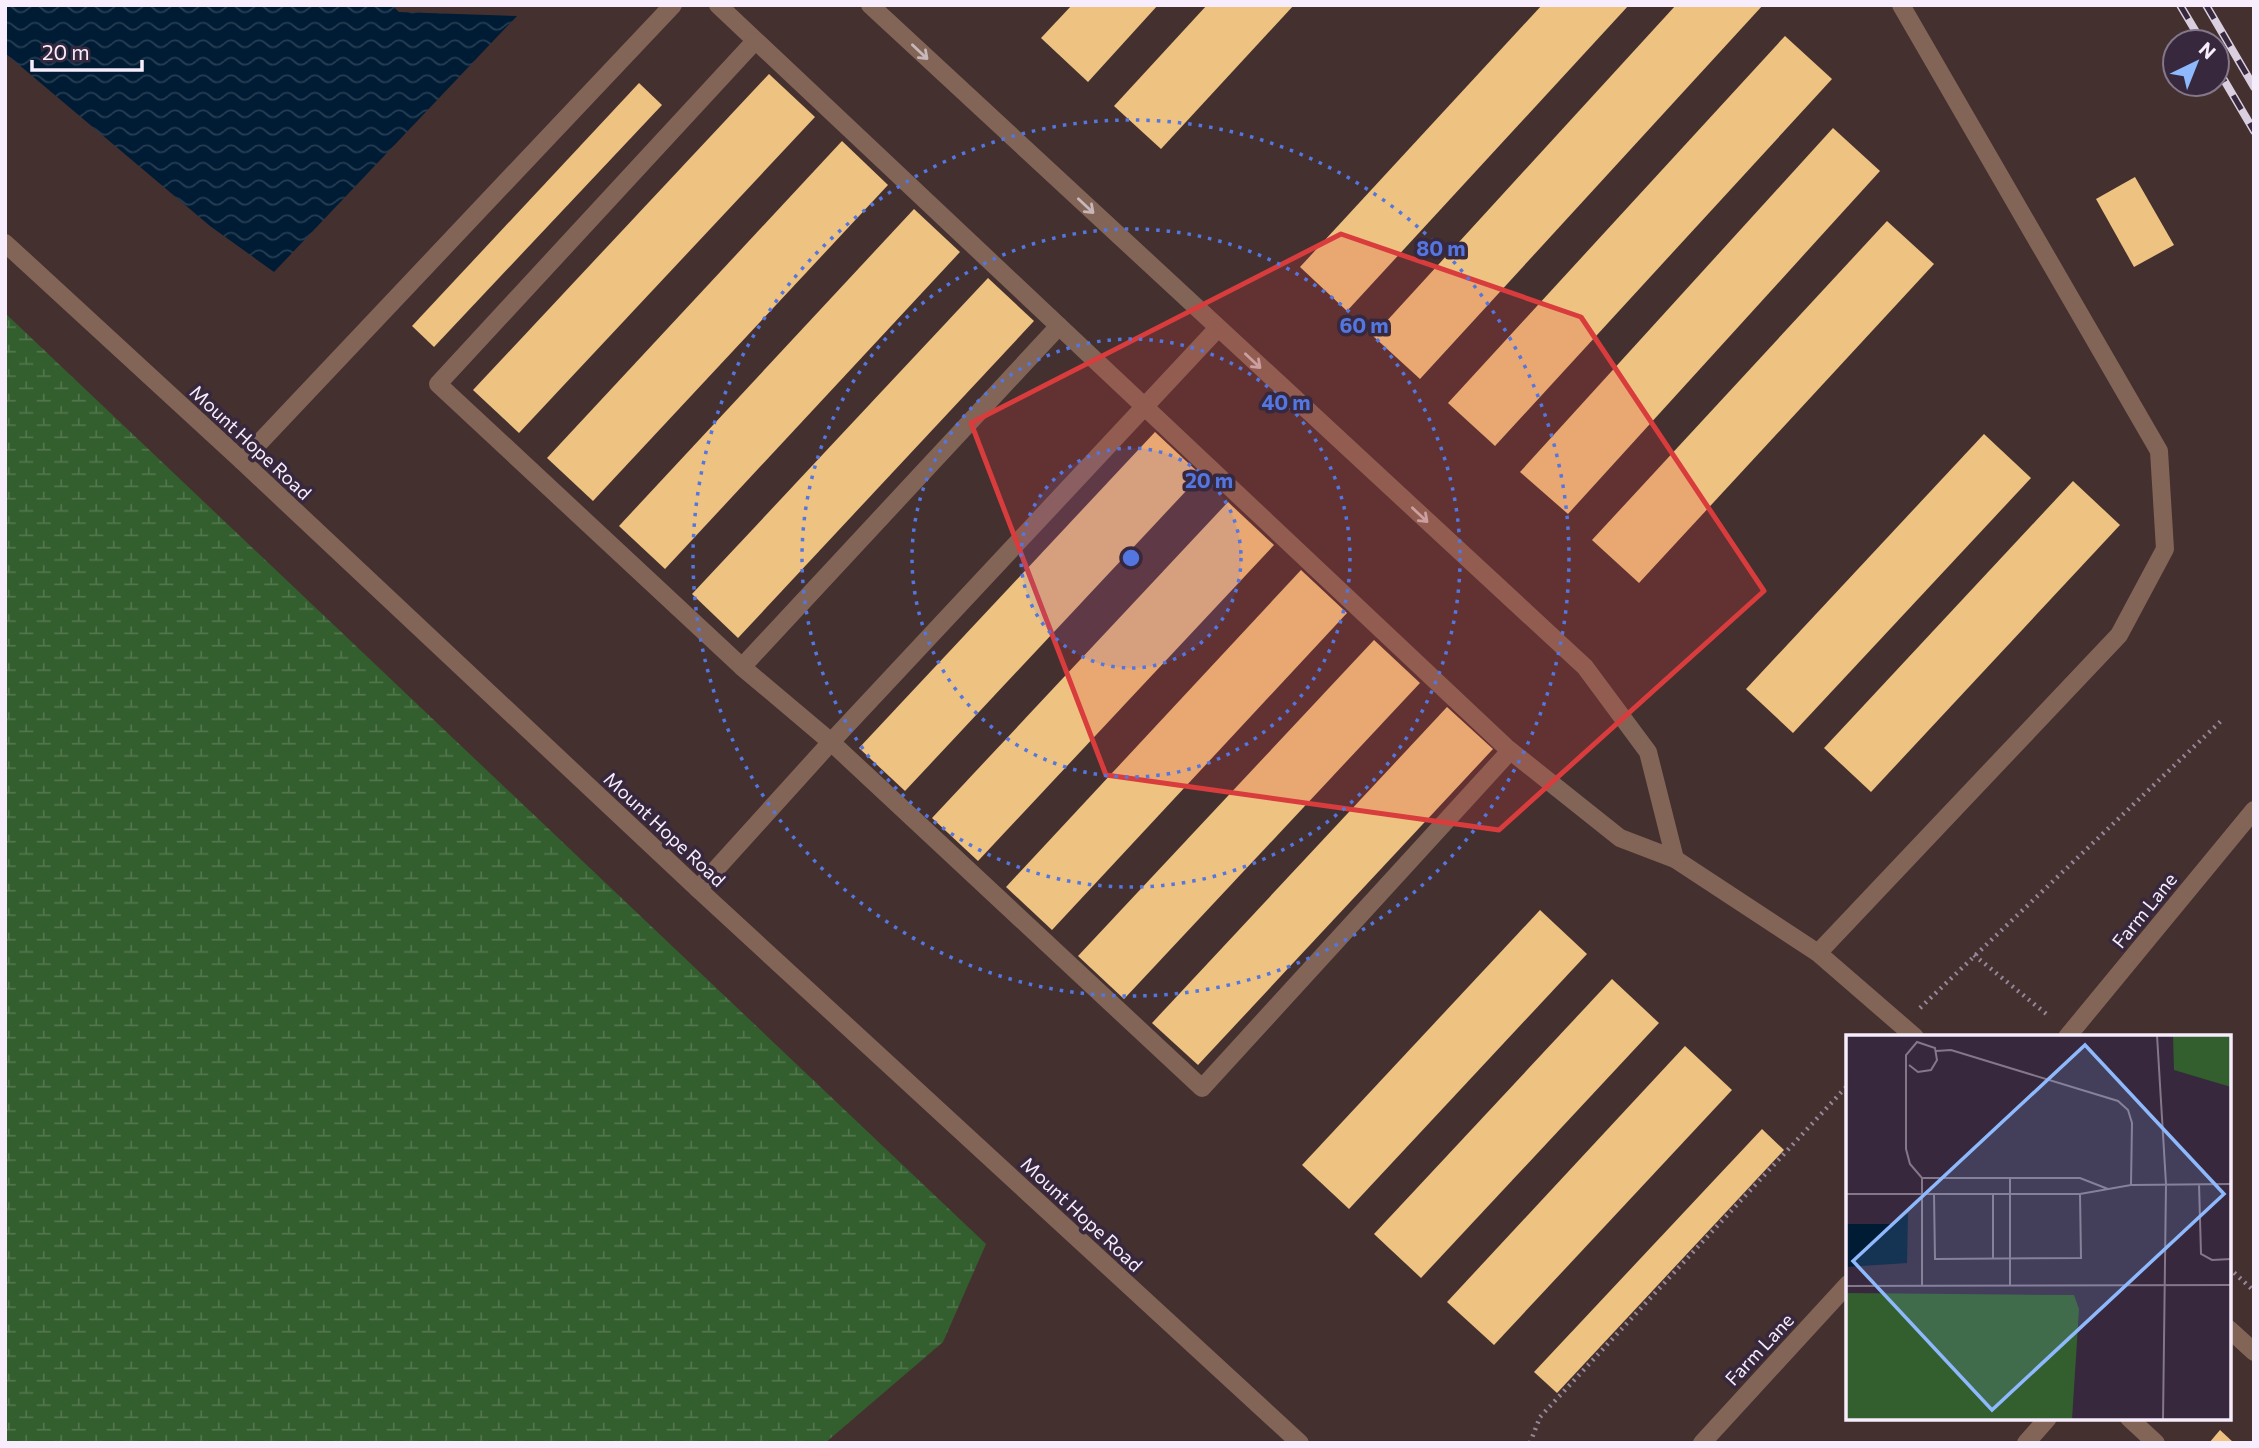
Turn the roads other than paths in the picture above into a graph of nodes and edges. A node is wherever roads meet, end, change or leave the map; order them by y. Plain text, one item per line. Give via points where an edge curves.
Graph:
1 (673, 5) edge
2 (718, 5) edge
3 (870, 5) edge
4 (1901, 5) edge
5 (755, 41) junction
6 (5, 243) edge
7 (1059, 326) junction
8 (1217, 328) junction
9 (1144, 405) junction
10 (242, 461) junction
11 (742, 667) junction
12 (831, 742) junction
13 (1510, 751) junction
14 (2254, 810) edge
15 (1675, 859) junction
16 (698, 889) junction
17 (1818, 953) junction
18 (1909, 1031) edge
19 (2069, 1035) edge
20 (1846, 1286) edge
21 (2231, 1331) edge
22 (2254, 1352) edge
23 (2046, 1420) edge
24 (2131, 1420) edge
25 (1300, 1443) edge
26 (1702, 1443) edge
27 (2025, 1443) edge
28 (2157, 1443) edge

1 - 10 street
2 - 5 street
3 -> 8 street
4 - 17 street via 2158,451 2165,549 2119,635
5 - 7 street
5 - 11 street via 438,384
6 - 10 street, Mount Hope Road
7 - 9 street
7 - 11 street
8 - 9 street
8 -> 15 street via 1585,667 1648,752
9 - 12 street
9 - 13 street
10 - 16 street, Mount Hope Road
11 - 12 street
12 - 13 street via 1202,1088
12 - 16 street
13 - 15 street via 1620,838
14 - 19 street, Farm Lane
15 - 17 street
16 - 25 street, Mount Hope Road
17 - 18 street
20 - 26 street, Farm Lane
21 - 22 street
23 - 27 street
24 - 28 street

